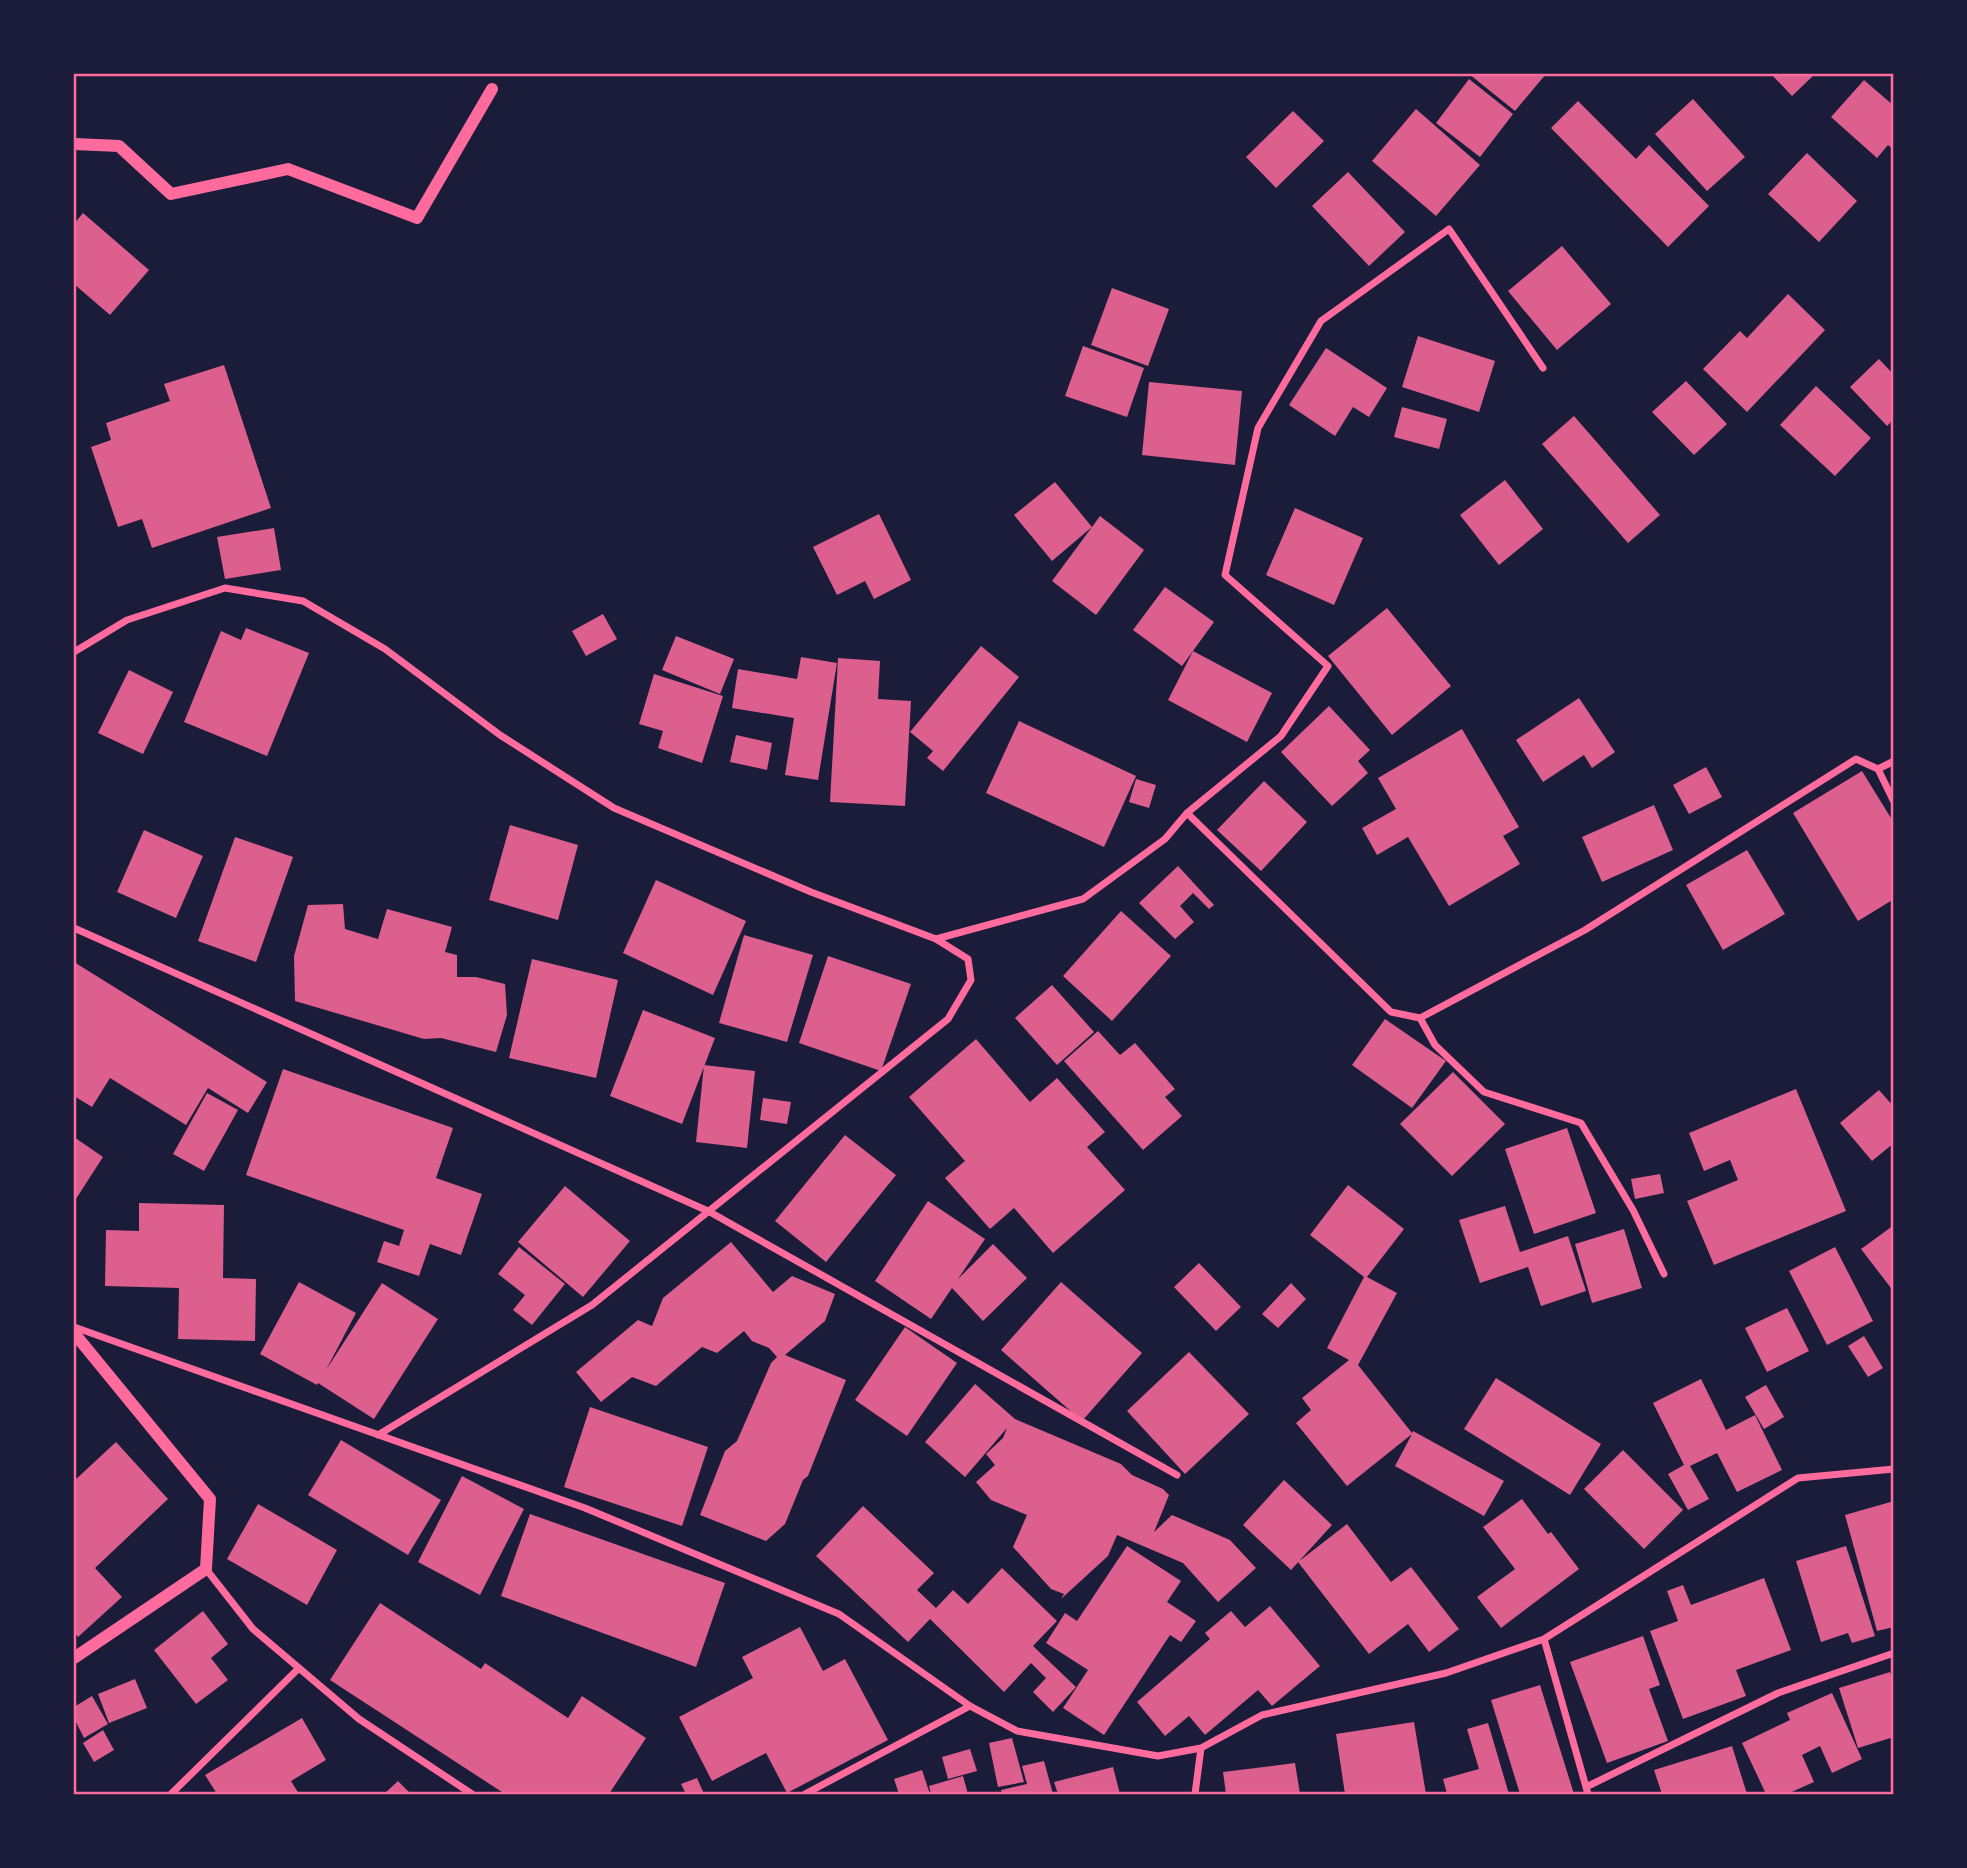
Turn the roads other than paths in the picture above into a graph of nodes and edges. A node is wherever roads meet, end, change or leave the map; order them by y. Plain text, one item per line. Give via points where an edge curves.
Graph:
1 (492, 89) dead end
2 (74, 144) edge
3 (1543, 368) dead end
4 (74, 652) edge
5 (1894, 761) edge
6 (1878, 769) junction
7 (1894, 802) edge
8 (1187, 813) junction
9 (74, 928) edge
10 (936, 939) junction
11 (1419, 1018) junction
12 (708, 1211) junction
13 (1664, 1274) dead end
14 (74, 1327) edge
15 (74, 1333) edge
16 (379, 1435) junction
17 (1894, 1469) edge
18 (1177, 1475) dead end
19 (206, 1569) junction
20 (1544, 1639) junction
21 (1894, 1653) edge
22 (74, 1658) edge
23 (299, 1668) junction
24 (970, 1706) junction
25 (1201, 1748) junction
26 (1587, 1791) edge
27 (171, 1794) edge
28 (472, 1794) edge
29 (805, 1794) edge
30 (1195, 1794) edge

1 - 2 street via 417,218 288,169 172,194 119,146
3 - 8 street via 1449,229 1321,321 1258,428 1225,575 1328,666 1281,736
4 - 10 street via 127,620 225,588 303,601 386,649 500,735 614,808 811,892
5 - 6 street
6 - 7 street
6 - 11 street via 1856,759 1585,930
8 - 10 street via 1165,839 1083,899
8 - 11 street via 1391,1012
9 - 12 street
10 - 12 street via 968,960 971,980 948,1019
11 - 13 street via 1435,1045 1484,1091 1581,1124 1633,1210
12 - 16 street via 592,1305
12 - 18 street
14 - 16 street
15 - 19 street via 210,1499
16 - 24 street via 585,1508 839,1614
17 - 20 street via 1798,1478
19 - 22 street
19 - 23 street via 253,1629
20 - 25 street via 1446,1673 1262,1715
20 - 26 street
21 - 26 street via 1778,1693
23 - 27 street
23 - 28 street via 359,1720
24 - 25 street via 1017,1731 1158,1756
24 - 29 street
25 - 30 street

